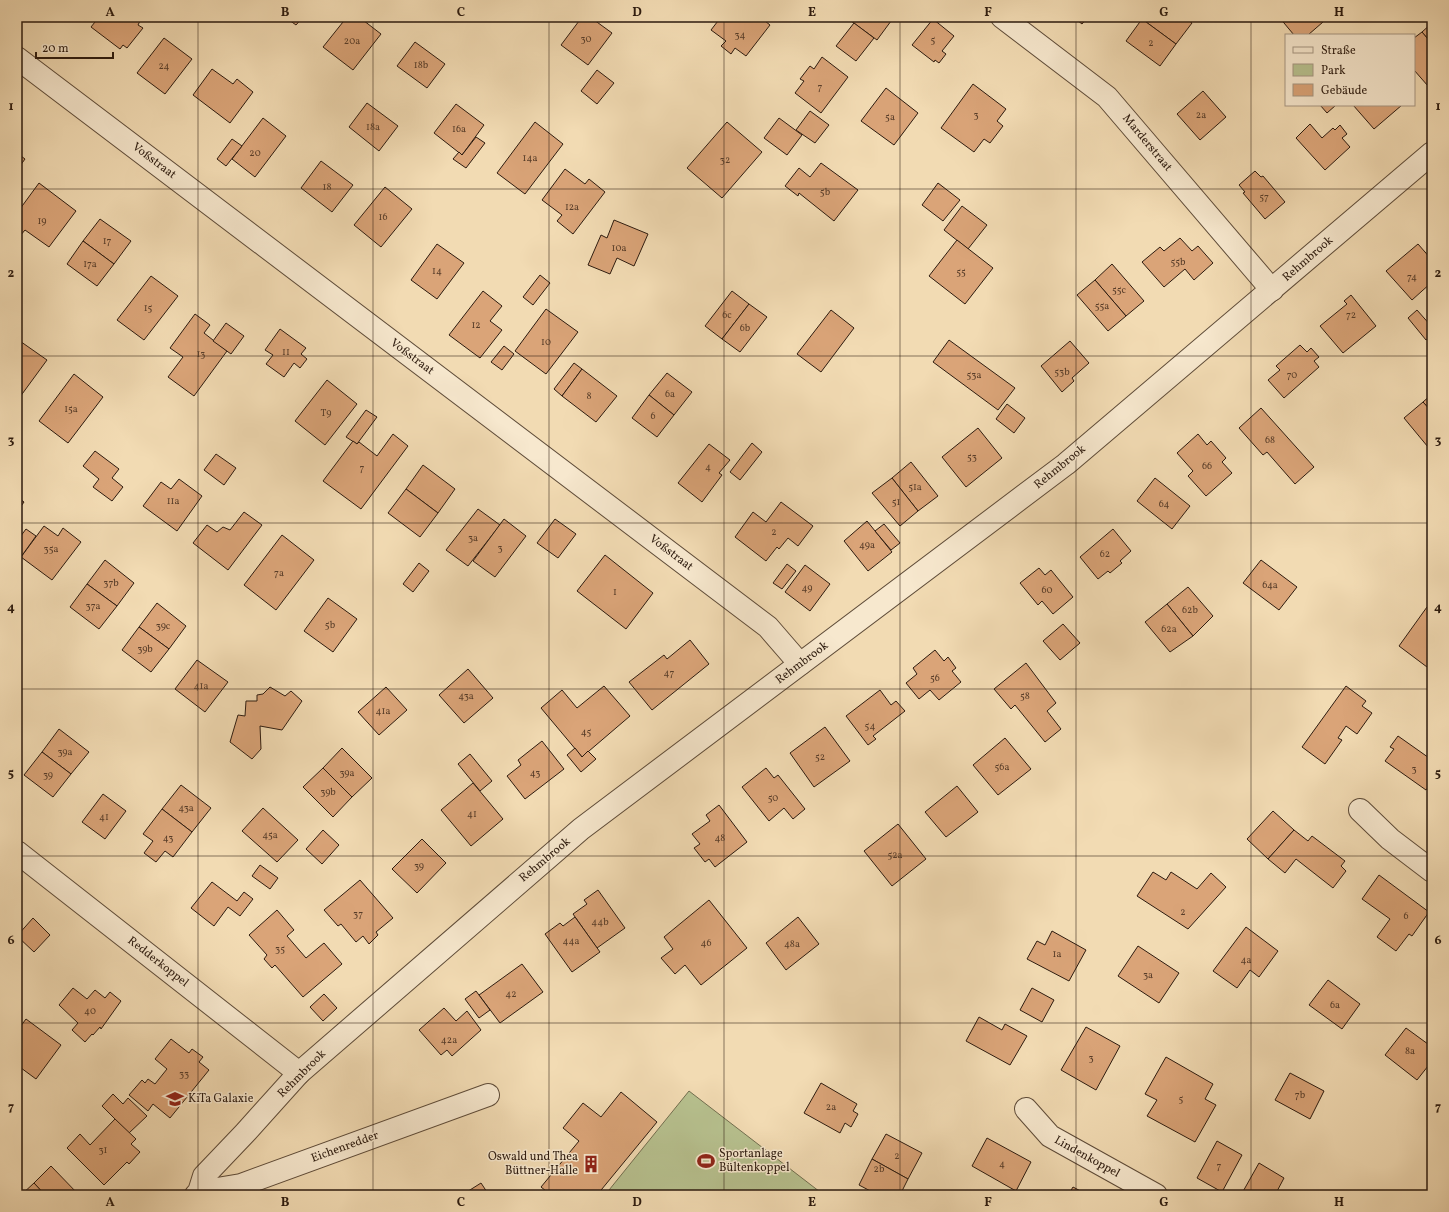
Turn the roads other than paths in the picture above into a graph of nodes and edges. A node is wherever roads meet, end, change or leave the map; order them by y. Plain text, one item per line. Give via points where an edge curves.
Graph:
1 (1002, 17) edge
2 (17, 58) edge
3 (1432, 153) edge
4 (1272, 290) junction
5 (800, 664) junction
6 (1360, 810) dead end
7 (17, 852) edge
8 (1432, 871) edge
9 (299, 1073) junction
10 (488, 1095) dead end
11 (1026, 1109) dead end
12 (198, 1193) edge
13 (1156, 1195) edge

1 - 4 street, Marderstraat via 1107,97
2 - 5 street, Voßstraat via 768,627
3 - 4 street, Rehmbrook
4 - 5 street, Rehmbrook via 1066,464
5 - 9 street, Rehmbrook via 581,829
6 - 8 street via 1390,839
7 - 9 street, Redderkoppel
9 - 12 street, Rehmbrook via 204,1176
10 - 12 street, Eichenredder via 241,1185
11 - 13 street, Lindenkoppel via 1050,1136

